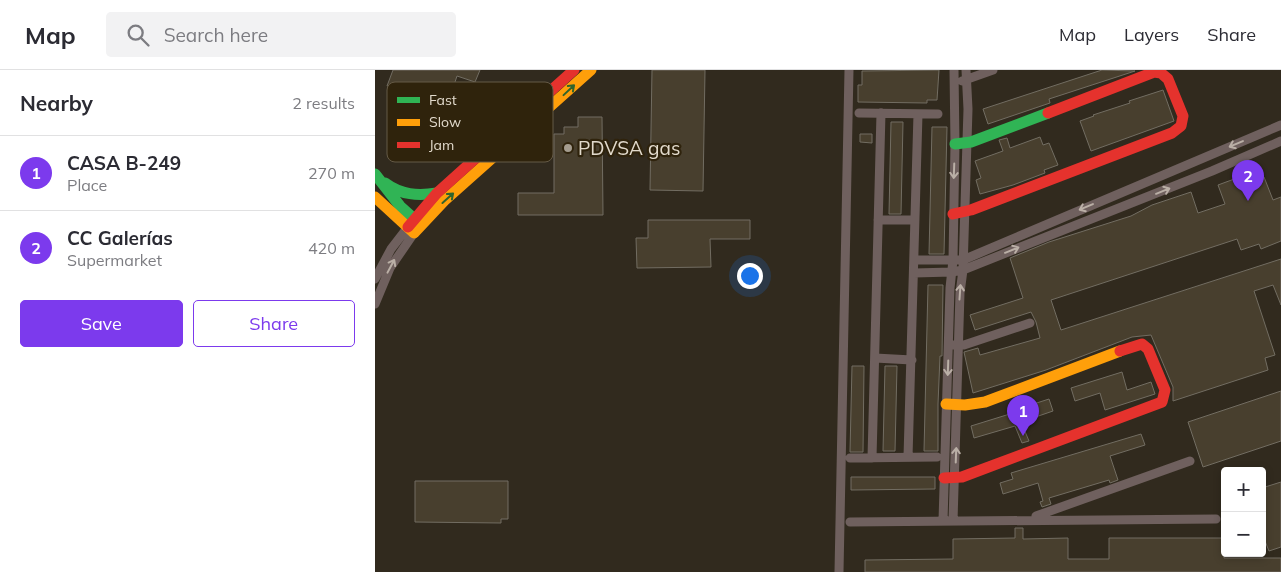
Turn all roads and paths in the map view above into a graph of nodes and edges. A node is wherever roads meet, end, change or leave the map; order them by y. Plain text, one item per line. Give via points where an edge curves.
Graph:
1 (574, 70) edge
2 (591, 70) edge
3 (849, 70) edge
4 (954, 70) edge
5 (965, 70) edge
6 (993, 70) edge
7 (967, 80) junction
8 (955, 82) junction
9 (553, 89) edge
10 (553, 104) edge
11 (968, 109) junction
12 (955, 110) junction
13 (859, 113) dead end
14 (881, 113) junction
15 (918, 114) junction
16 (938, 114) dead end
17 (1281, 125) edge
18 (1281, 140) edge
19 (961, 144) junction
20 (472, 162) edge
21 (488, 162) edge
22 (375, 174) edge
23 (437, 193) junction
24 (375, 197) edge
25 (958, 213) junction
26 (878, 220) junction
27 (915, 220) junction
28 (414, 226) junction
29 (915, 260) junction
30 (958, 260) junction
31 (963, 270) junction
32 (914, 272) junction
33 (952, 272) junction
34 (375, 279) edge
35 (375, 304) edge
36 (1030, 323) dead end
37 (948, 345) junction
38 (958, 345) junction
39 (875, 358) junction
40 (912, 360) junction
41 (952, 404) junction
42 (908, 457) junction
43 (937, 457) dead end
44 (850, 458) dead end
45 (872, 458) junction
46 (1190, 461) dead end
47 (949, 478) junction
48 (1028, 519) junction
49 (1216, 519) dead end
50 (943, 521) junction
51 (953, 521) junction
52 (850, 522) dead end
53 (839, 572) edge

1 - 9 street
10 -> 2 street
3 - 53 street
4 - 8 street
5 - 7 street
6 - 7 street
7 - 8 street
7 - 11 street
8 - 12 street
11 - 12 street
11 - 19 street
12 - 19 street
13 - 14 street
14 - 15 street
14 - 26 street
15 - 16 street
15 - 27 street
17 -> 30 street
31 -> 18 street via 1212,171
19 - 25 street
19 - 25 street via 1154,72 1168,79 1183,116 1181,126 1172,133
20 - 23 street
28 -> 21 street
22 - 23 street via 391,188 405,193 423,196
22 - 28 street
23 - 28 street
24 - 28 street
25 - 30 street
26 - 27 street
26 - 39 street
27 - 29 street
28 - 34 street via 391,249
35 -> 28 street via 390,268
29 - 30 street
29 - 32 street
30 - 31 street
30 - 33 street
31 - 33 street
38 -> 31 street
32 - 33 street
32 - 40 street
33 - 37 street
36 - 38 street
37 - 38 street
37 -> 41 street
38 - 41 street
39 - 40 street
39 - 45 street
40 - 42 street
41 - 47 street
41 - 47 street via 985,402 1142,344 1148,349 1165,390 1161,402
42 - 43 street
42 - 45 street
44 - 45 street
46 - 48 street
47 - 50 street
47 - 51 street
48 - 49 street
48 - 51 street
50 - 51 street
50 - 52 street

